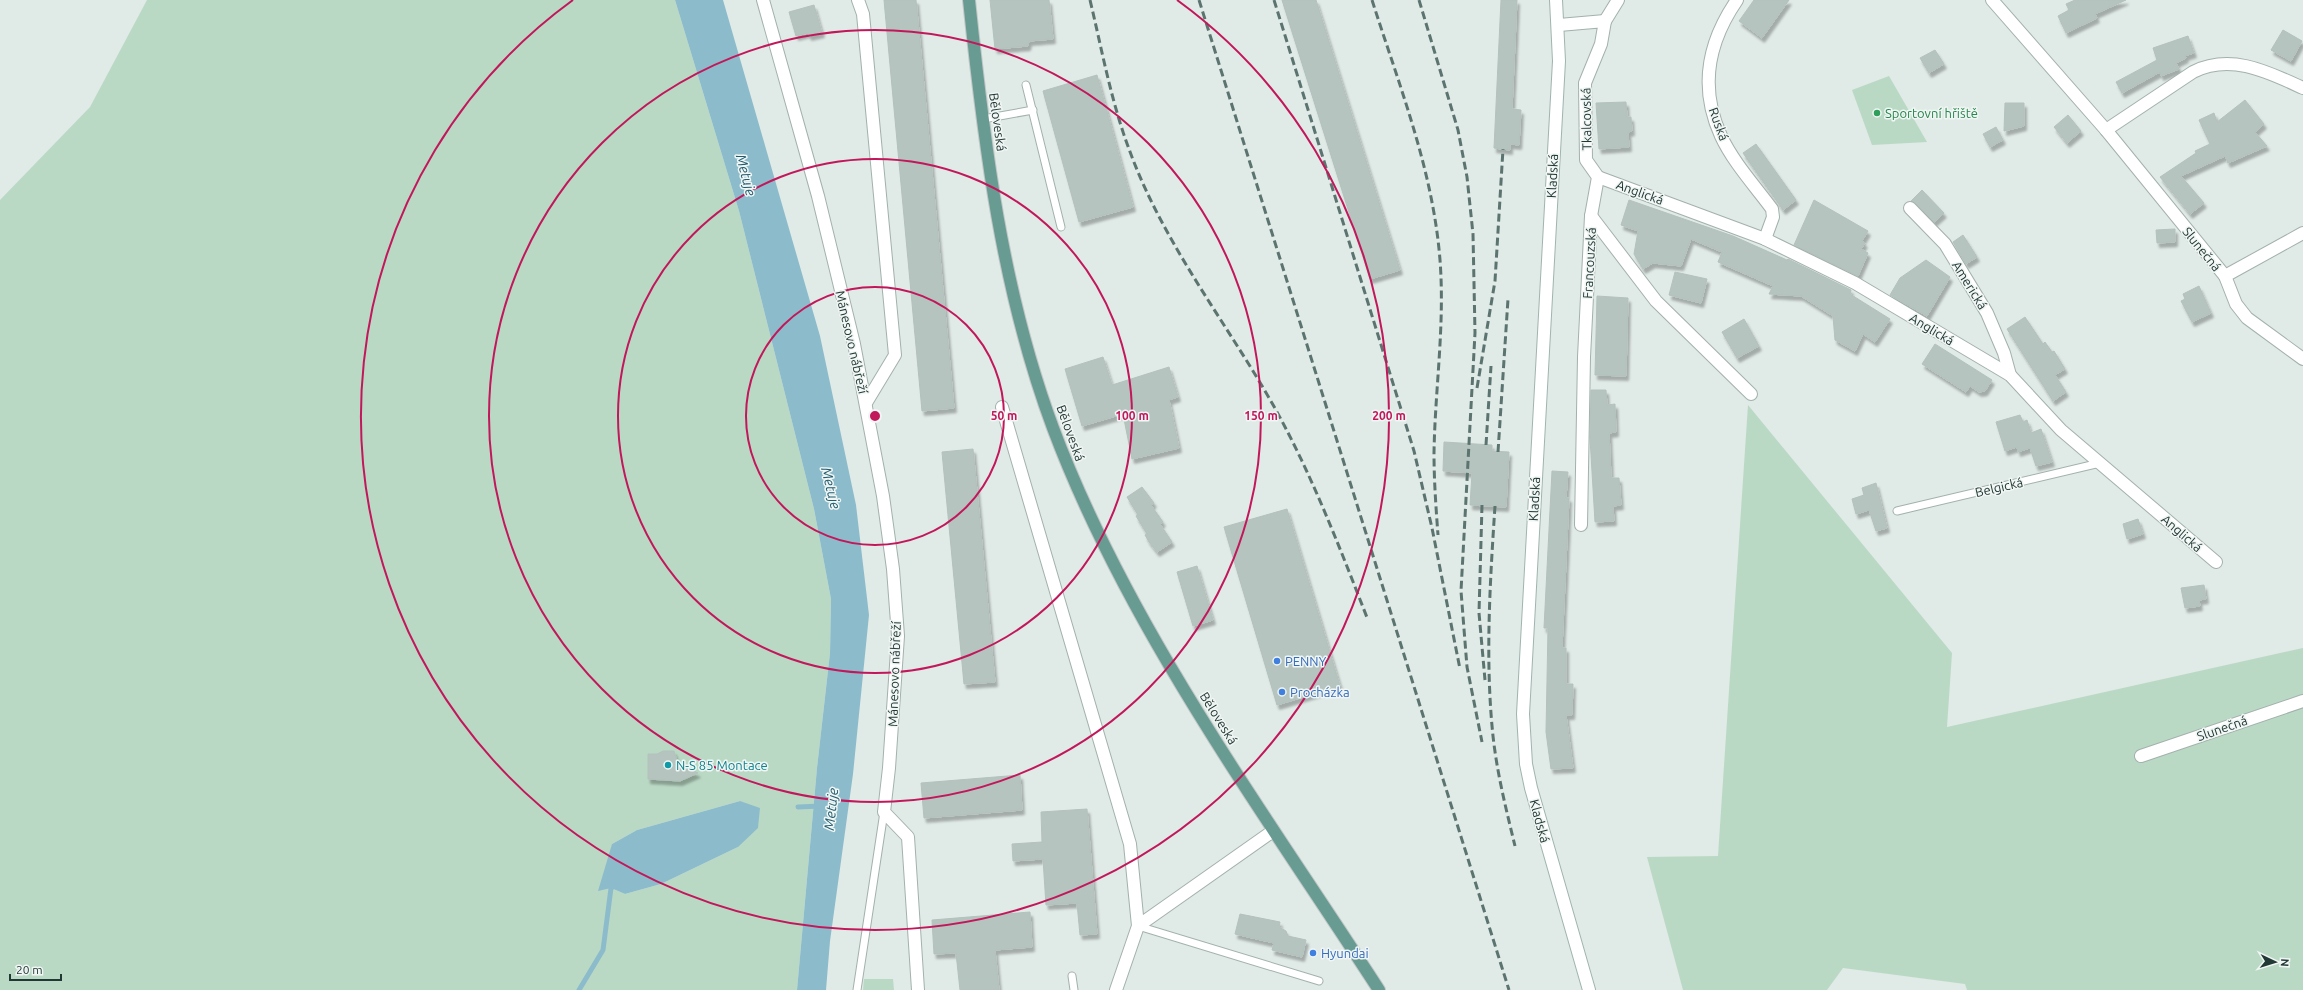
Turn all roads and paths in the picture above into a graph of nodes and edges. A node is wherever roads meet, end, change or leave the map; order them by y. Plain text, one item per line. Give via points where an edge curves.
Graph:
1 (763, 0) edge
2 (858, 0) edge
3 (969, 0) edge
4 (1556, 0) edge
5 (1618, 0) edge
6 (1737, 0) edge
7 (1992, 0) edge
8 (1604, 21) junction
9 (1559, 25) junction
10 (1026, 85) dead end
11 (2303, 88) edge
12 (1033, 110) junction
13 (983, 119) junction
14 (2106, 130) junction
15 (1598, 177) junction
16 (1910, 208) dead end
17 (1591, 216) junction
18 (1061, 227) dead end
19 (2303, 233) edge
20 (1765, 239) junction
21 (2225, 276) junction
22 (2303, 359) edge
23 (2010, 375) junction
24 (1751, 394) dead end
25 (866, 403) junction
26 (1002, 407) dead end
27 (2100, 463) junction
28 (1897, 511) dead end
29 (1581, 525) dead end
30 (2216, 562) dead end
31 (2303, 701) edge
32 (2141, 756) dead end
33 (884, 812) junction
34 (1273, 831) junction
35 (1138, 926) junction
36 (1072, 976) dead end
37 (1319, 981) dead end
38 (856, 990) edge
39 (918, 990) edge
40 (1074, 990) edge
41 (1116, 990) edge
42 (1379, 990) edge
43 (1588, 990) edge

1 - 25 street, Mánesovo nábřeží via 818,196
2 - 25 street via 863,14 894,355
3 - 13 main road, Běloveská
4 - 9 street, Kladská
5 - 8 street, Tkalcovská
6 - 20 street, Ruská via 1725,19 1714,45 1709,76 1710,98 1721,137 1772,209 1773,218
7 - 14 street, Slunečná
8 - 9 street
8 - 15 street, Tkalcovská via 1601,44 1585,83 1586,160
9 - 43 street, Kladská via 1523,721 1526,764 1531,788
10 - 12 lane
11 - 14 street via 2253,67 2225,63 2206,65
12 - 13 lane
12 - 18 lane
13 - 34 main road, Běloveská via 1008,271 1036,375 1068,466 1119,573 1174,672
14 - 21 street, Slunečná
15 - 17 street
15 - 20 street, Anglická
16 - 23 street, Americká via 1945,244 1988,313
17 - 24 street, Francouzská via 1656,301
17 - 29 street, Francouzská via 1584,357
19 - 21 street
20 - 23 street, Anglická via 1855,283
21 - 22 street, Slunečná via 2236,304 2247,318
23 - 27 street, Anglická via 2061,430
25 - 33 street, Mánesovo nábřeží via 883,496 898,636
26 - 35 street via 1130,844
27 - 28 lane, Belgická
27 - 30 street, Anglická
31 - 32 street, Slunečná
33 - 38 lane, Mánesovo nábřeží
33 - 39 street via 908,836
34 - 35 street
34 - 42 main road, Běloveská
35 - 37 lane
35 - 41 street
36 - 40 lane

